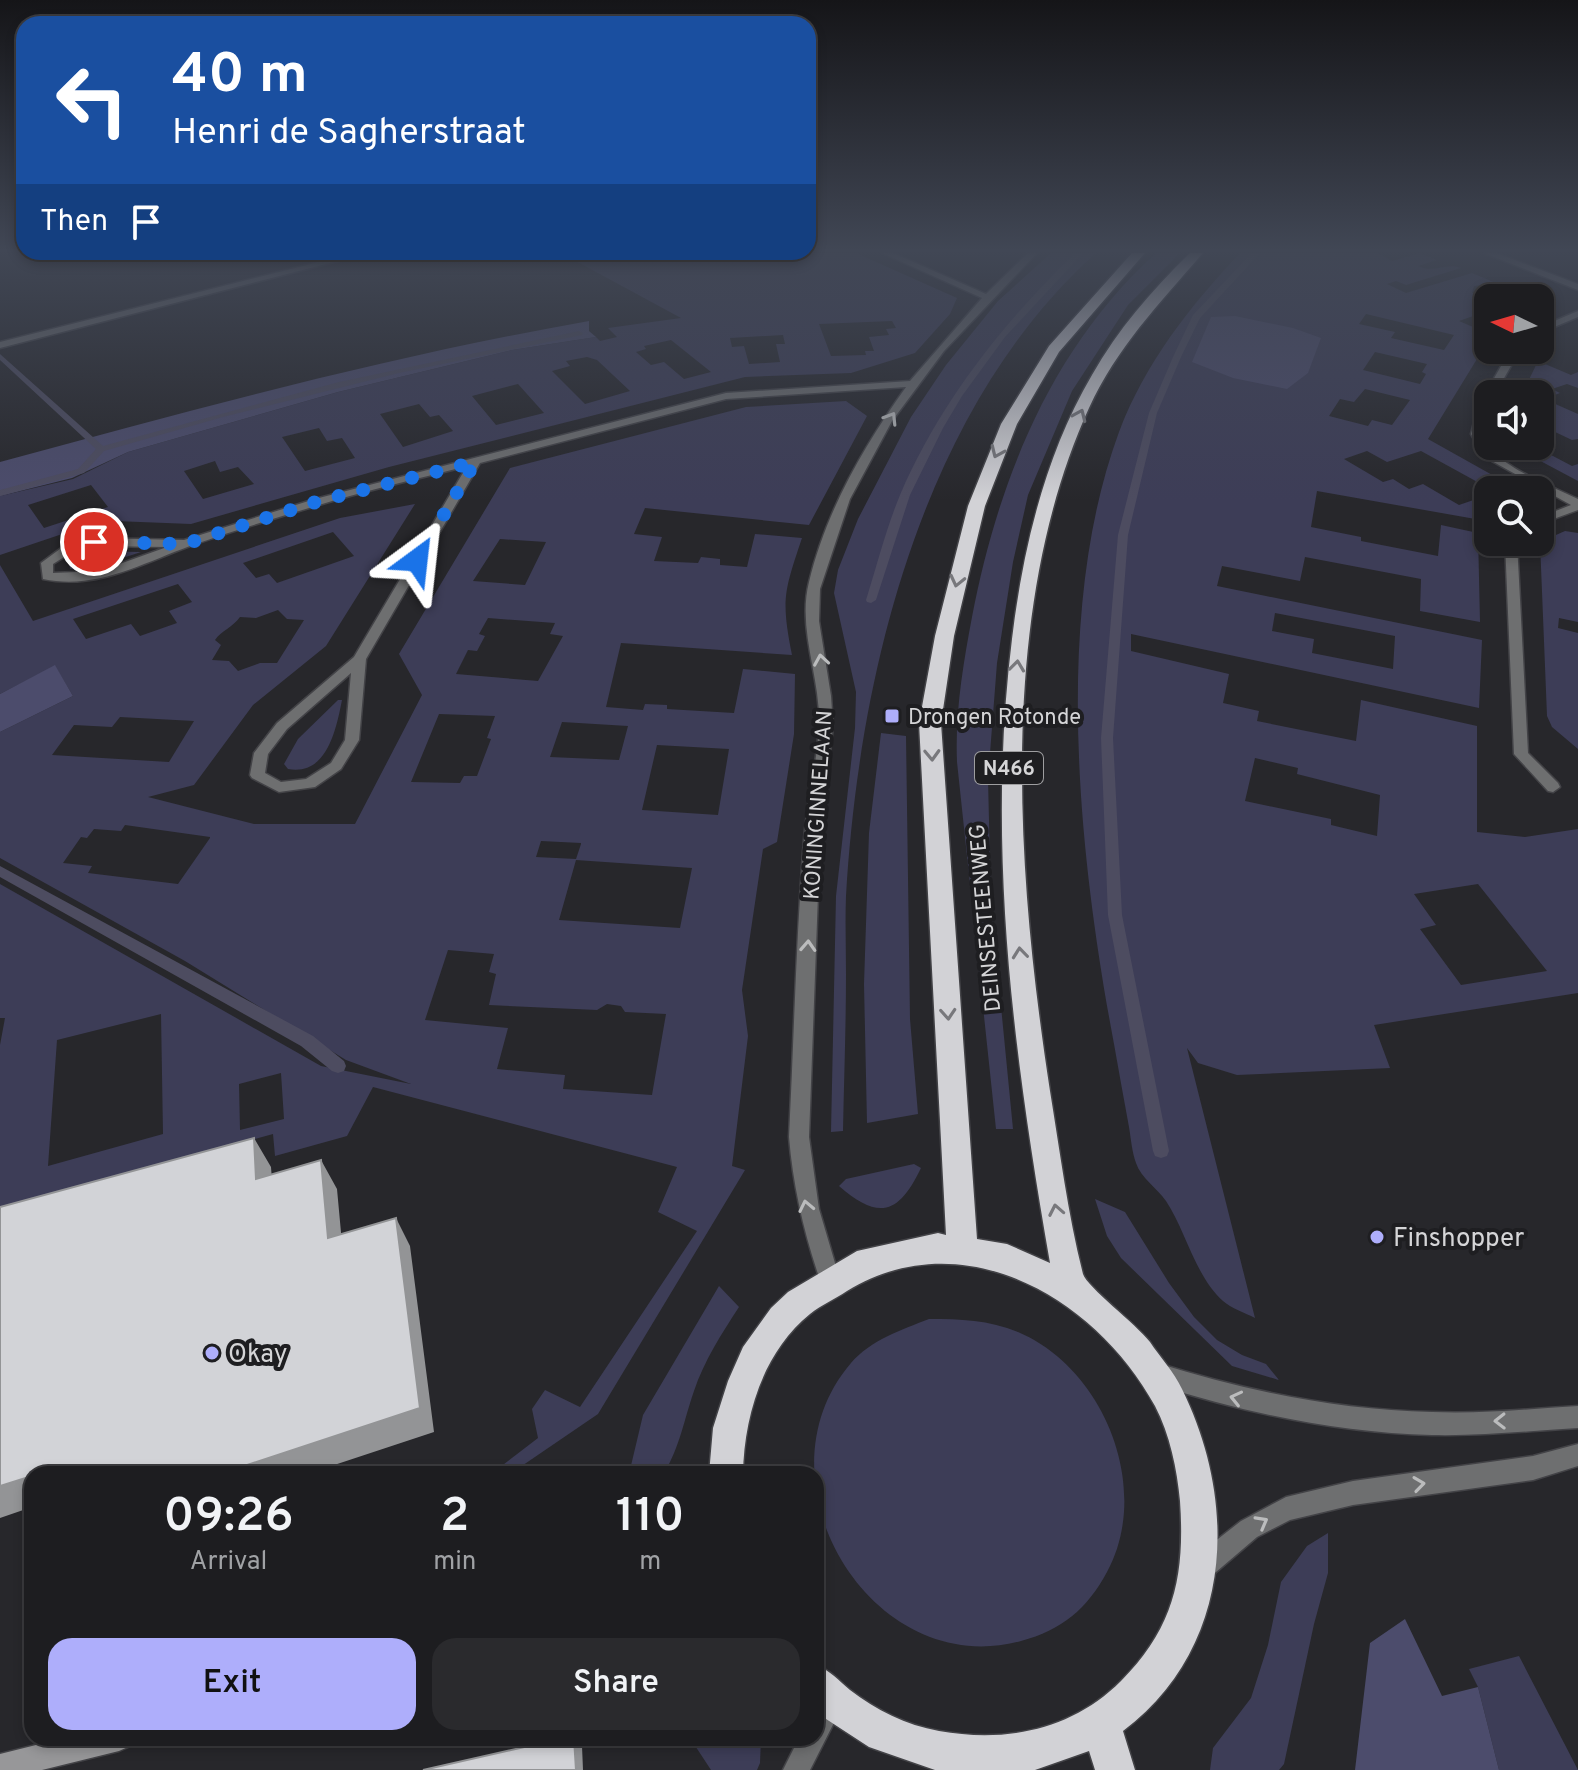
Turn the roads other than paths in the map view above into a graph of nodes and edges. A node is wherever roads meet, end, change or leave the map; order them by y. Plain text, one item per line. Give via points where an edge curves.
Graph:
1 (37, 336) edge
2 (954, 336) edge
3 (1067, 336) edge
4 (1124, 336) edge
5 (0, 345) edge
6 (913, 384) junction
7 (1498, 460) edge
8 (475, 462) junction
9 (1578, 505) edge
10 (1554, 515) edge
11 (185, 544) junction
12 (1512, 556) edge
13 (359, 659) junction
14 (1553, 787) dead end
15 (962, 1250) junction
16 (830, 1280) junction
17 (1070, 1287) junction
18 (1157, 1374) junction
19 (1578, 1417) edge
20 (1578, 1455) edge
21 (724, 1466) edge
22 (1200, 1569) junction
23 (824, 1707) edge
24 (1101, 1725) junction
25 (86, 1746) edge
26 (809, 1746) edge
27 (995, 1764) edge
28 (0, 1767) edge
29 (796, 1770) edge
30 (1115, 1770) edge

1 - 5 street
2 - 6 street, KONINGINNELAAN
3 -> 15 highway, DEINSESTEENWEG via 1030,385 979,493 941,649 930,723
17 -> 4 highway, DEINSESTEENWEG / N466 via 1032,1079 1009,846 1009,748 1016,670 1046,498 1090,391
6 - 8 street via 726,396
16 -> 6 street, KONINGINNELAAN via 801,1182 799,1137 812,838 826,725 812,607 815,579 836,515
7 - 9 street
8 - 11 street via 319,501
8 - 13 street
9 - 10 street
11 - 11 street via 94,542 68,549 47,563 47,576 73,580 107,575
12 - 14 street via 1521,754
13 - 13 street via 282,726 261,753 257,775 279,787 310,783 336,766 352,740
15 - 16 highway via 890,1254
15 - 17 highway via 999,1256
16 - 21 highway via 787,1316 747,1376 731,1420
17 - 18 highway via 1132,1340
19 -> 18 street via 1415,1423 1258,1403
18 - 22 highway via 1180,1418 1196,1467 1203,1517
22 -> 20 street via 1249,1529 1286,1509 1353,1493 1533,1468
22 - 24 highway via 1188,1615 1167,1658 1137,1695
23 - 27 highway via 938,1752
24 - 27 highway via 1051,1749
24 - 30 highway
25 - 28 street
26 - 29 street

